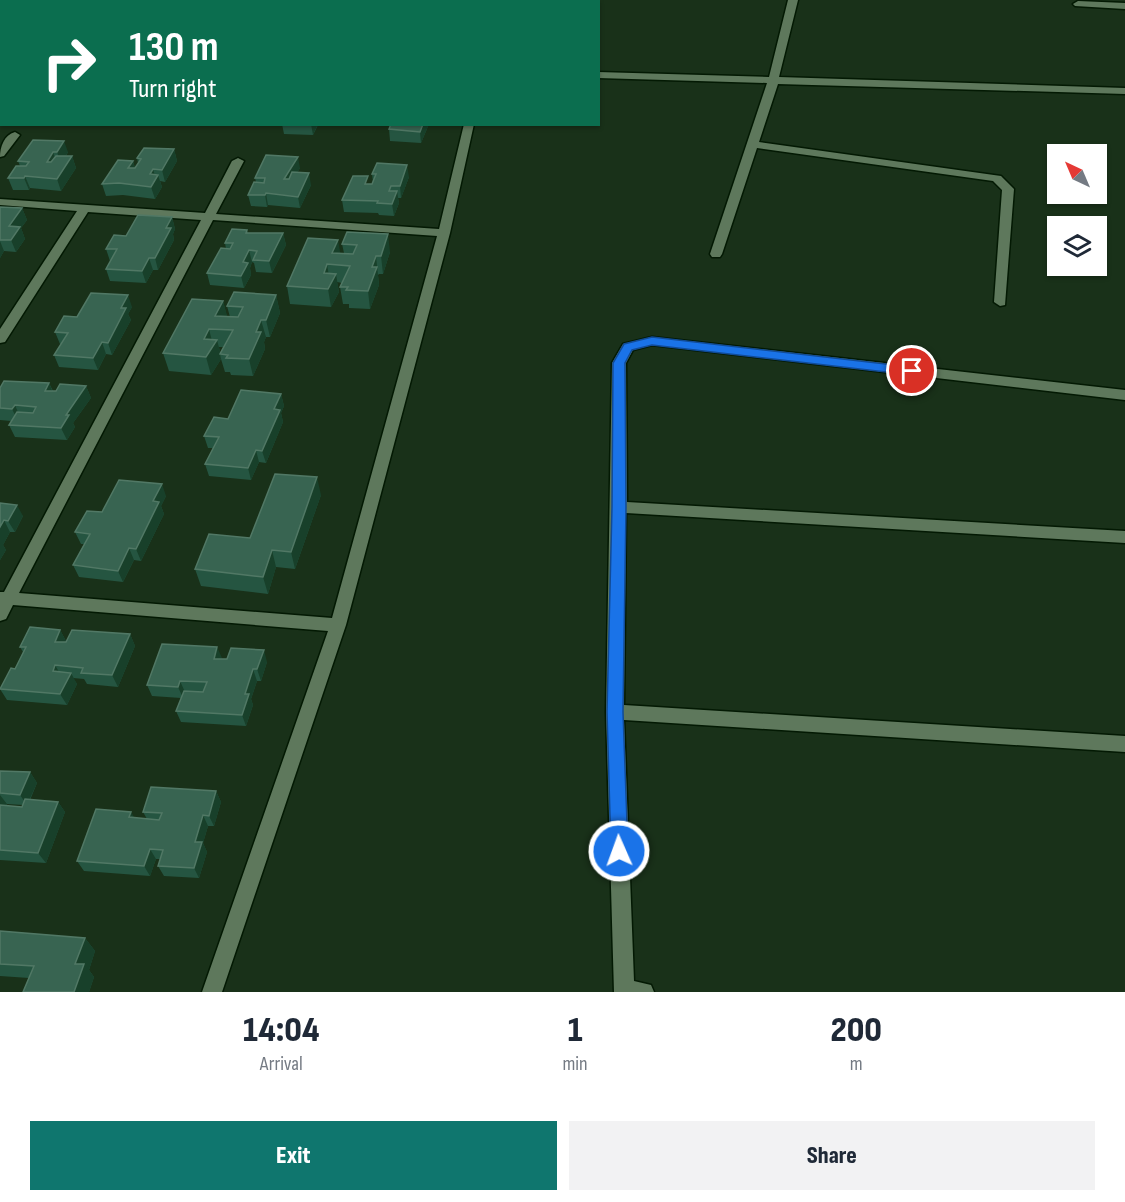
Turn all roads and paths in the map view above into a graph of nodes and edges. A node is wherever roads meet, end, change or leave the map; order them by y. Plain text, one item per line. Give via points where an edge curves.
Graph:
1 (792, 0) edge
2 (1078, 4) dead end
3 (1125, 6) edge
4 (600, 75) edge
5 (773, 82) junction
6 (1125, 91) edge
7 (469, 126) edge
8 (15, 135) dead end
9 (752, 144) junction
10 (0, 154) edge
11 (238, 162) dead end
12 (0, 202) edge
13 (85, 207) junction
14 (209, 216) junction
15 (444, 232) junction
16 (716, 254) dead end
17 (1000, 303) dead end
18 (0, 339) edge
19 (1125, 395) edge
20 (619, 507) junction
21 (1125, 537) edge
22 (4, 598) edge
23 (0, 614) edge
24 (338, 626) junction
25 (615, 712) junction
26 (1125, 744) edge
27 (631, 991) edge
28 (212, 992) edge

1 - 5 street
2 - 3 street
4 - 5 street
5 - 6 street
5 - 9 street
7 - 15 street
8 - 10 street
9 - 16 street
9 - 17 street via 997,178 1008,189
11 - 14 street
12 - 13 street
13 - 14 street
13 - 18 street
14 - 15 street
14 - 22 street
15 - 24 street
19 - 20 street via 652,341 628,347 619,363
20 - 21 street
20 - 25 street
22 - 23 street
22 - 24 street
24 - 28 street
25 - 26 street
25 - 27 street

